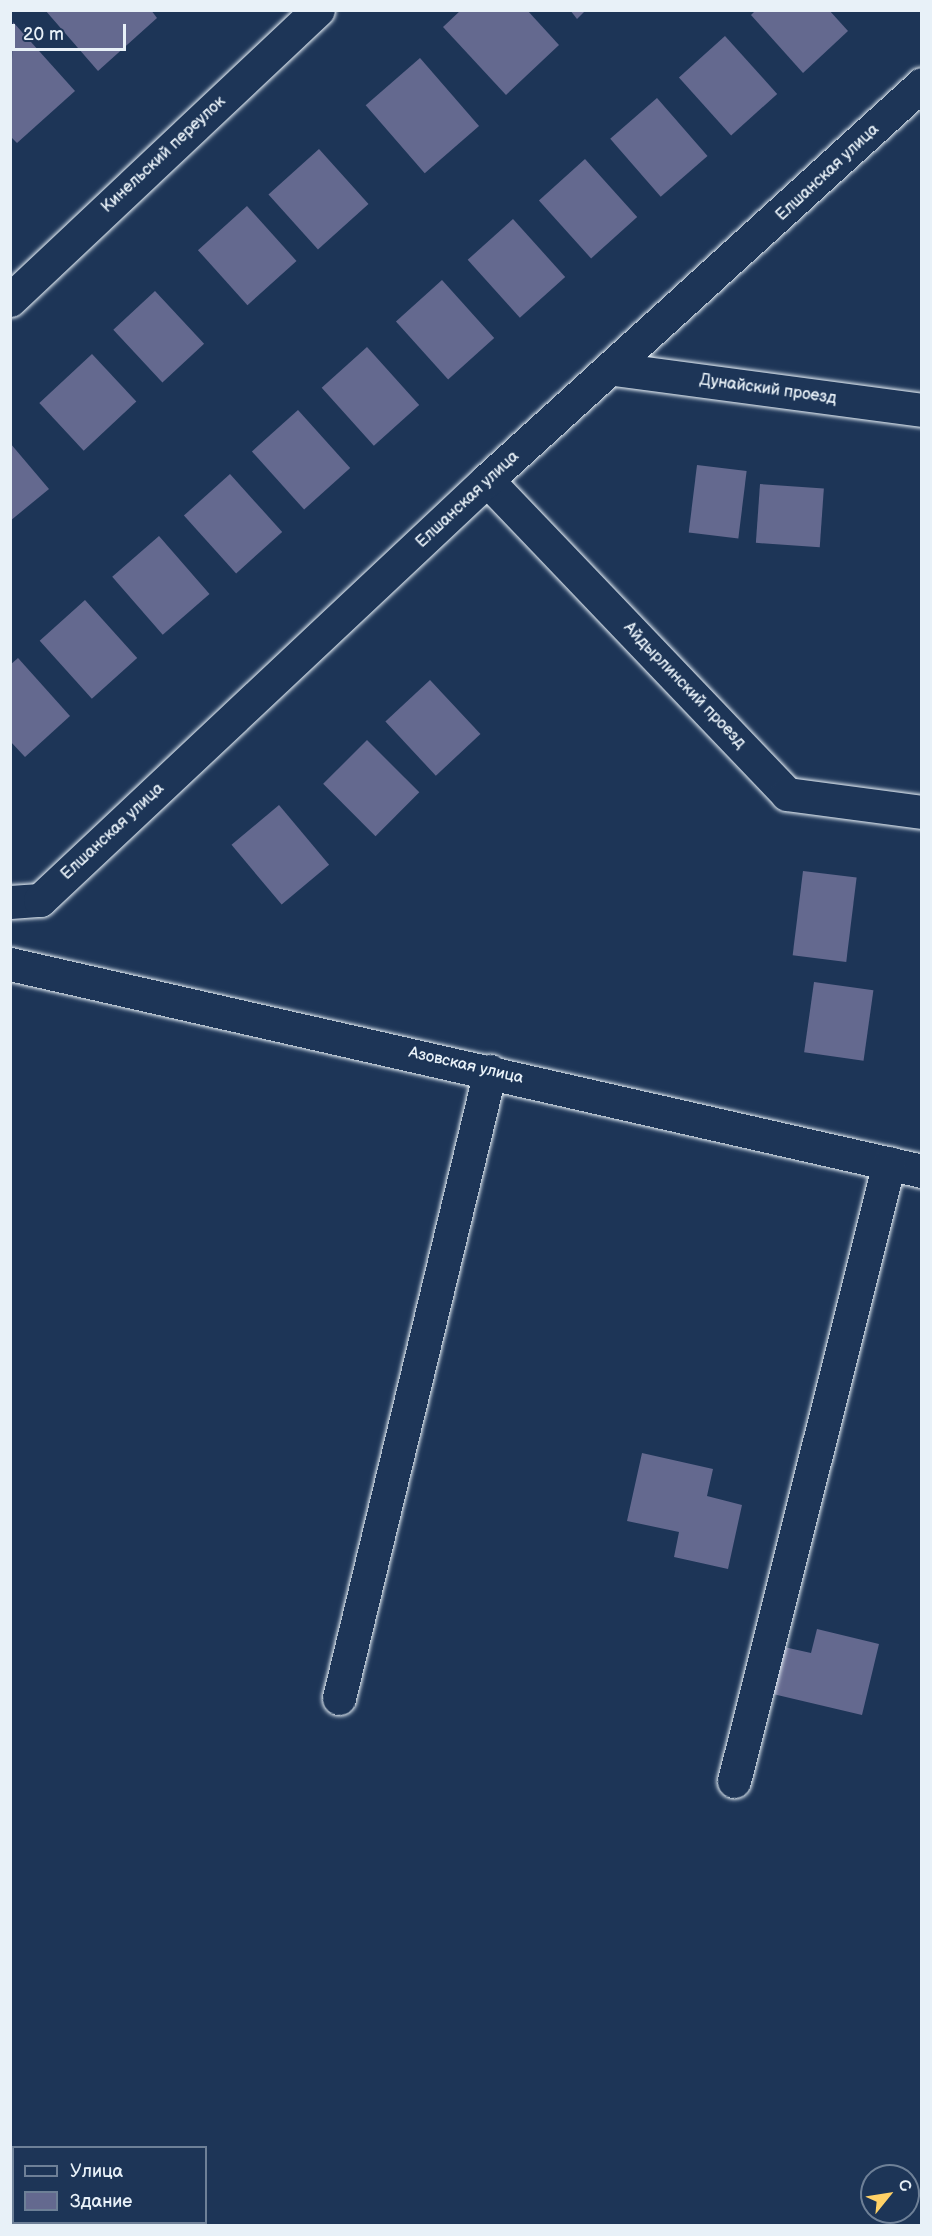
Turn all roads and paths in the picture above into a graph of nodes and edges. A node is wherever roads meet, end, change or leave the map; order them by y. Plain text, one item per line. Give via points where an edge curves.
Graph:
1 (318, 10) edge
2 (921, 84) edge
3 (10, 300) edge
4 (615, 369) junction
5 (921, 410) edge
6 (487, 480) junction
7 (921, 812) edge
8 (10, 902) edge
9 (10, 964) edge
10 (490, 1071) junction
11 (889, 1163) junction
12 (921, 1171) edge
13 (339, 1698) dead end
14 (734, 1781) dead end

1 - 3 street, Кинельский переулок
2 - 4 street, Елшанская улица
4 - 5 street, Дунайский проезд
4 - 6 street, Елшанская улица
6 - 7 street, Айдырлинский проезд via 787,794
6 - 8 street, Елшанская улица via 40,900
9 - 10 street, Азовская улица
10 - 11 street, Азовская улица
10 - 13 street
11 - 12 street, Азовская улица
11 - 14 street

